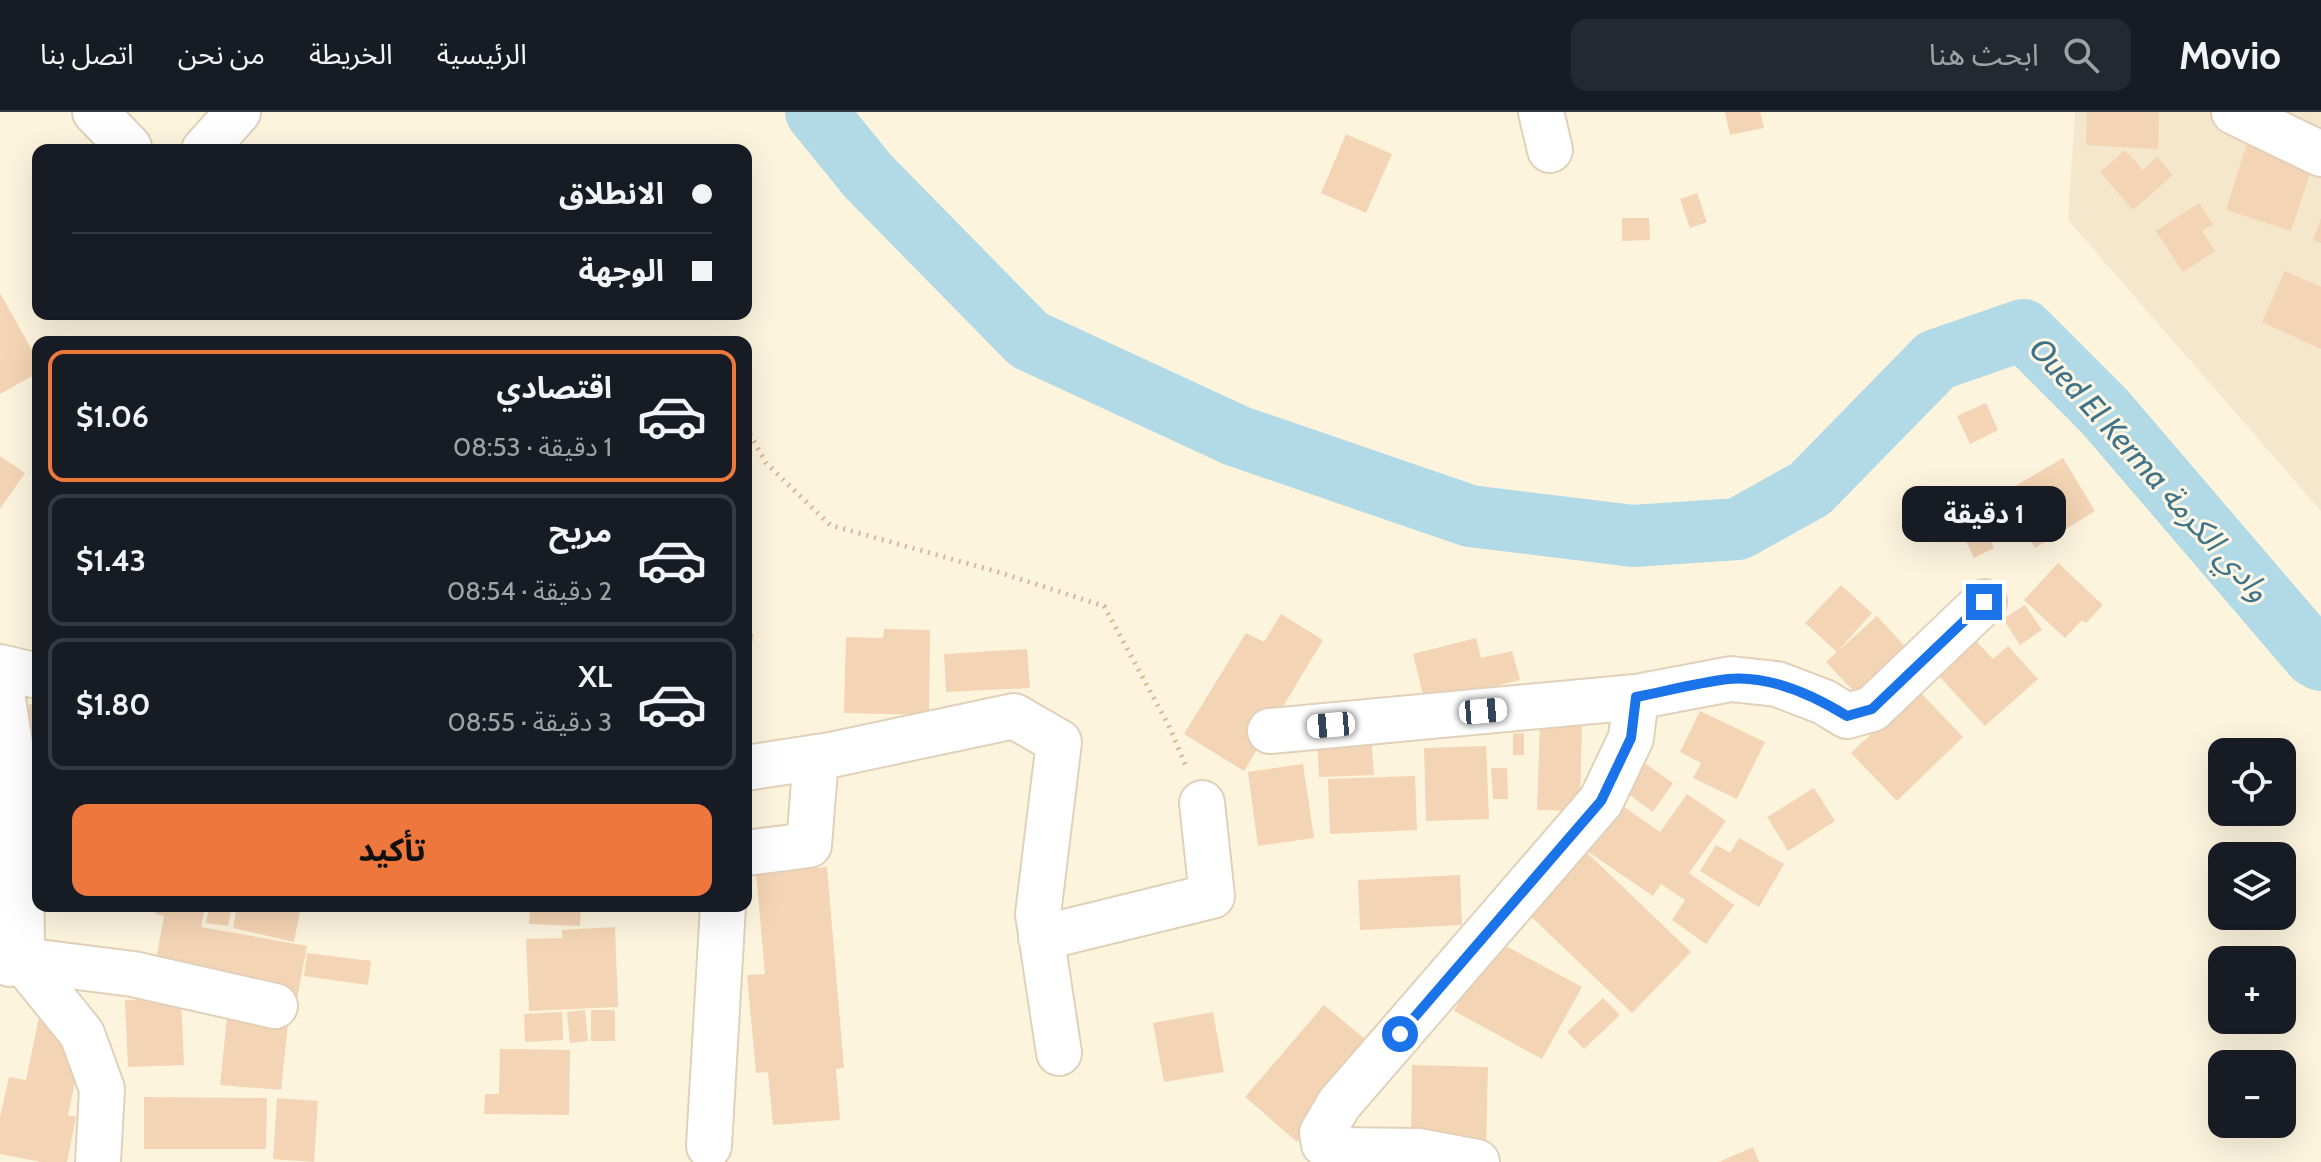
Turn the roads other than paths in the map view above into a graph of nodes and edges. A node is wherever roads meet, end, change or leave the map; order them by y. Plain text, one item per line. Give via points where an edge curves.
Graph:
1 (95, 112) edge
2 (238, 112) edge
3 (2234, 112) edge
4 (126, 144) edge
5 (209, 144) edge
6 (2321, 154) edge
7 (1984, 602) dead end
8 (0, 667) edge
9 (32, 675) edge
10 (0, 680) edge
11 (1636, 697) junction
12 (1270, 731) dead end
13 (816, 757) junction
14 (752, 767) edge
15 (1202, 803) road end
16 (752, 852) edge
17 (723, 912) edge
18 (1041, 938) junction
19 (11, 964) edge
20 (275, 1006) dead end
21 (1059, 1053) dead end
22 (709, 1146) dead end
23 (98, 1162) edge
24 (1477, 1162) edge

1 - 4 street
2 - 5 street
3 - 6 street
7 - 11 street via 1872,709 1847,716 1777,684 1731,679
8 - 9 street
10 - 19 street via 21,813
11 - 12 street
11 - 24 street via 1631,738 1601,801 1339,1104 1322,1133 1324,1144 1335,1150 1418,1151
13 - 14 street
13 - 16 street via 809,845
13 - 18 street via 1014,716 1059,742 1038,914
15 - 18 street via 1212,896
17 - 22 street
18 - 21 street
19 - 20 street via 133,974
19 - 23 street via 82,1034 102,1089

